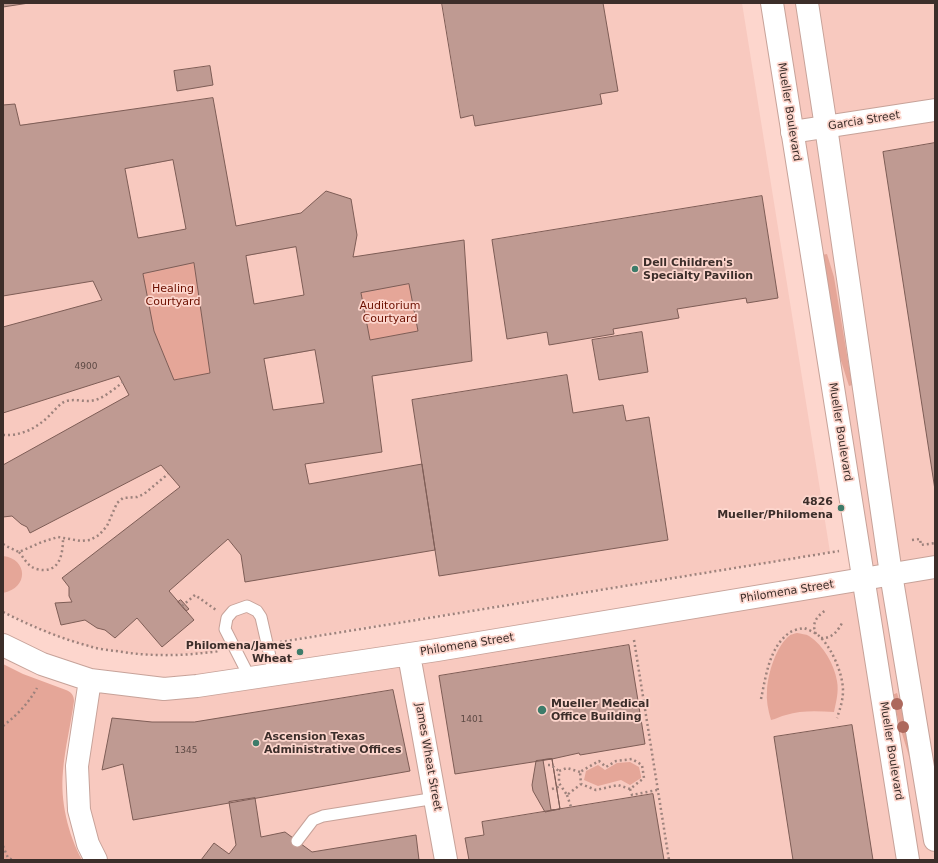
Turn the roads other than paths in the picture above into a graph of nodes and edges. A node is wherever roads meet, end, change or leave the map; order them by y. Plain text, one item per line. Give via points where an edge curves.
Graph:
1 (772, 3) edge
2 (807, 3) edge
3 (935, 110) edge
4 (826, 127) junction
5 (792, 132) junction
6 (935, 567) edge
7 (892, 574) junction
8 (864, 579) junction
9 (3, 646) edge
10 (410, 655) junction
11 (274, 674) junction
12 (250, 678) junction
13 (90, 680) junction
14 (436, 798) junction
15 (935, 840) edge
16 (297, 841) dead end
17 (96, 860) edge
18 (446, 860) edge
19 (908, 860) edge

1 - 5 street, Mueller Boulevard
2 - 4 street
3 - 4 street, Garcia Street
4 - 5 street, Garcia Street
4 - 7 street
5 - 8 street, Mueller Boulevard
6 - 7 street, Philomena Street
7 - 8 street, Philomena Street
7 - 15 street
8 - 10 street, Philomena Street
8 - 19 street, Mueller Boulevard
9 - 13 street, Philomena Street via 42,664
10 - 11 street, Philomena Street
10 - 14 street, James Wheat Street
11 - 12 street, Philomena Street
11 - 12 lane via 261,617 257,611 247,606 233,611 226,618 225,629
12 - 13 street, Philomena Street via 164,689
13 - 17 street via 77,766 79,810 88,844
14 - 16 lane via 323,816 313,820
14 - 18 street, James Wheat Street

